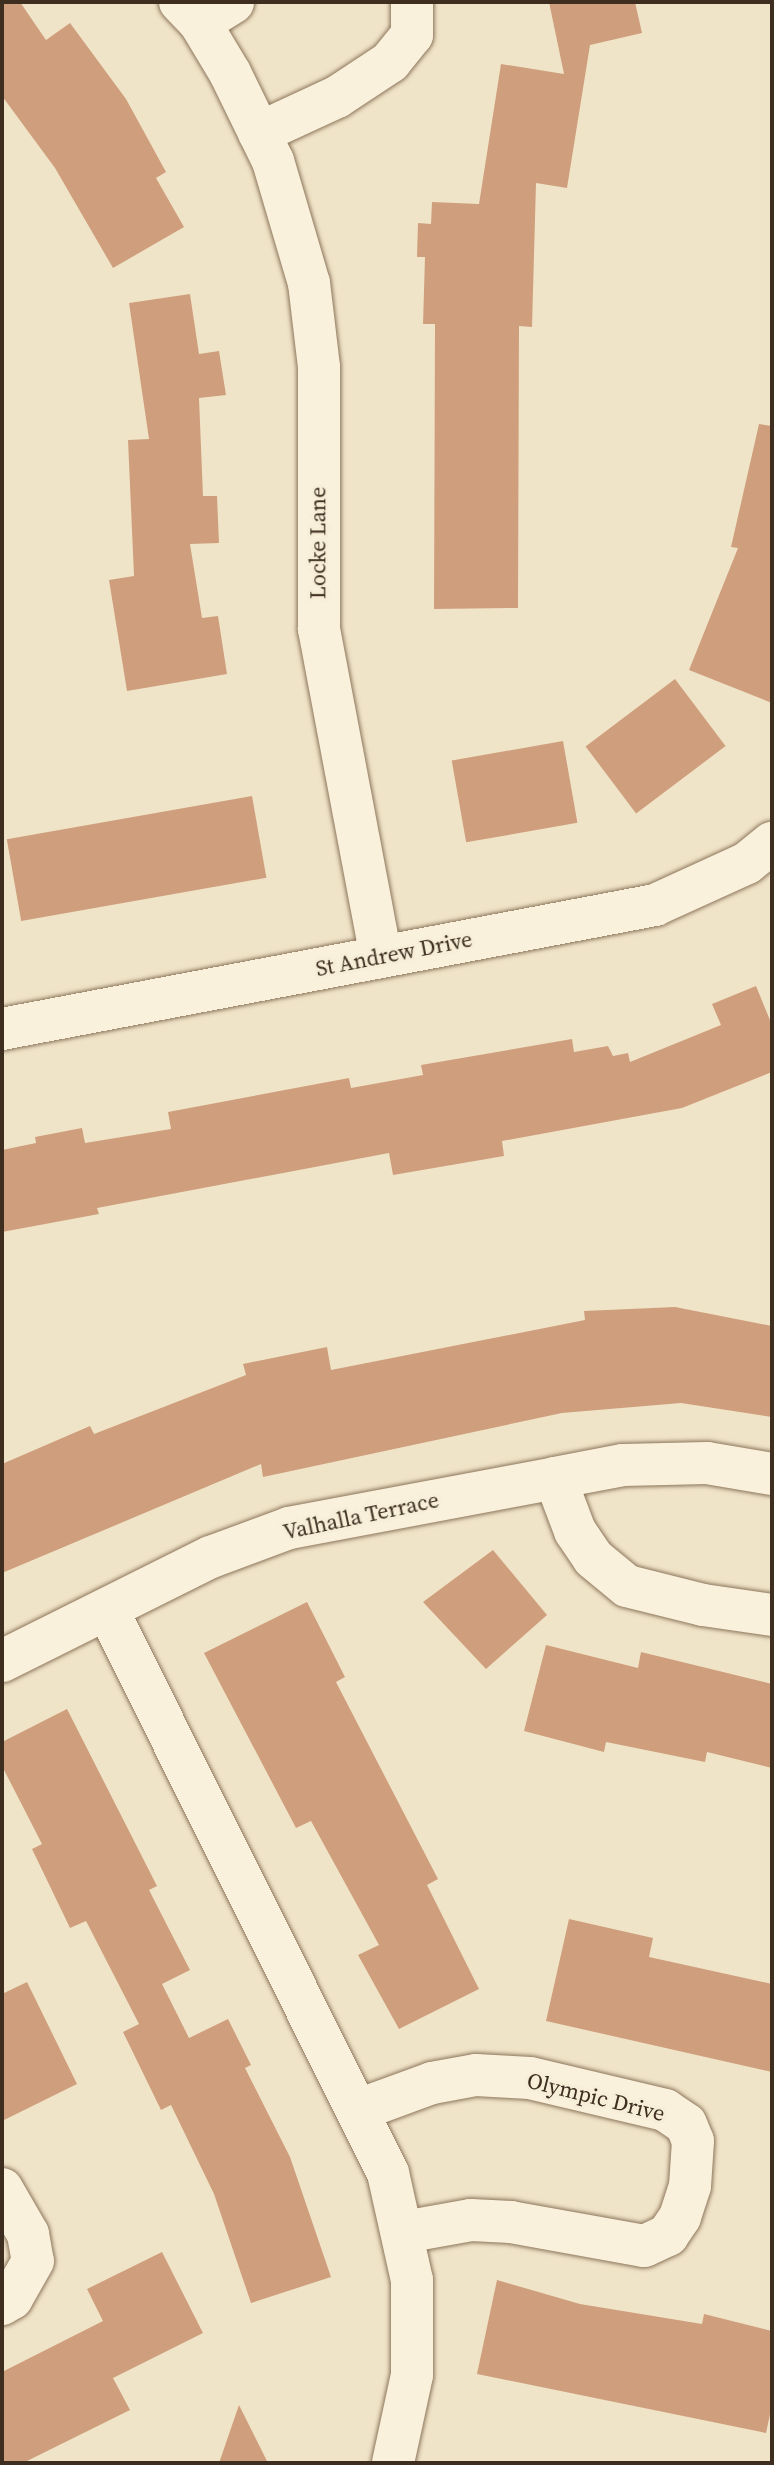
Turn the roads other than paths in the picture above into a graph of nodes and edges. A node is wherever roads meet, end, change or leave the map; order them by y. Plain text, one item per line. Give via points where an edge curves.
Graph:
1 (412, 2) edge
2 (204, 9) edge
3 (259, 133) junction
4 (772, 843) edge
5 (381, 956) junction
6 (2, 1029) edge
7 (772, 1474) edge
8 (555, 1478) junction
9 (107, 1609) junction
10 (772, 1615) edge
11 (2, 1661) edge
12 (361, 2109) junction
13 (2, 2189) edge
14 (404, 2232) junction
15 (2, 2304) edge
16 (393, 2463) edge

1 - 3 street via 412,35 390,62 337,97
2 - 3 street, Locke Lane
3 - 5 street, Locke Lane via 273,161 309,283 319,367 319,629
4 - 5 street, St Andrew Drive via 747,863 655,905
5 - 6 street, St Andrew Drive
7 - 8 street, Valhalla Terrace via 682,1463 623,1465
8 - 9 street, Valhalla Terrace via 289,1528 211,1557
8 - 10 street via 575,1531 593,1558 627,1586
9 - 11 street, Valhalla Terrace
9 - 12 street
12 - 14 street via 388,2173
12 - 14 street, Olympic Drive via 461,2078 530,2078 665,2110 686,2124 693,2141 690,2186 680,2217 668,2235 644,2246 511,2222 471,2220
13 - 15 street via 28,2234 33,2261 12,2298
14 - 16 street via 412,2280 412,2375

